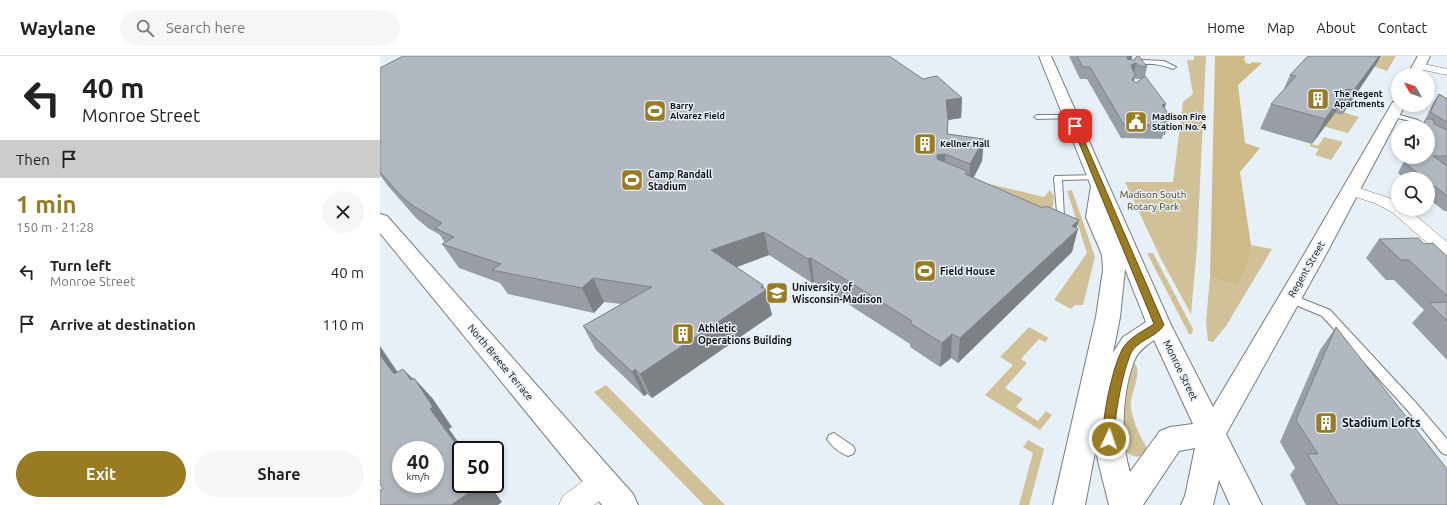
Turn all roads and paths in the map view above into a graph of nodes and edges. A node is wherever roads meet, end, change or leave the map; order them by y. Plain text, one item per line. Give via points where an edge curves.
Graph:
1 (1046, 56) edge
2 (1419, 66) edge
3 (1173, 67) dead end
4 (1128, 70) edge
5 (1447, 72) edge
6 (1394, 112) edge
7 (1398, 112) edge
8 (1071, 116) junction
9 (1038, 117) dead end
10 (1412, 120) edge
11 (1099, 181) junction
12 (1350, 190) junction
13 (1391, 205) edge
14 (1406, 216) edge
15 (380, 220) edge
16 (1054, 227) edge
17 (1447, 251) edge
18 (1290, 298) junction
19 (1159, 325) junction
20 (1212, 433) junction
21 (834, 439) dead end
22 (1447, 449) edge
23 (848, 450) dead end
24 (603, 482) junction
25 (1125, 504) edge
26 (573, 505) edge
27 (622, 505) edge
28 (1069, 505) edge
29 (1197, 505) edge
30 (1246, 505) edge

1 - 8 main road, Monroe Street
2 - 5 street
3 - 4 lane via 1160,62 1140,63 1130,64
6 - 12 main road, Regent Street
7 - 10 lane
8 - 9 lane
8 - 11 main road, Monroe Street
11 - 16 lane via 1058,178 1061,212 1056,219 1042,222
11 - 19 main road, Monroe Street
11 - 28 main road via 1096,218 1112,255 1114,270 1108,317
12 - 13 street
12 - 18 main road, Regent Street
14 - 17 street
15 - 24 main road, North Breese Terrace
18 - 20 main road, Regent Street
18 - 22 lane via 1326,313
19 - 20 main road, Monroe Street
19 - 25 main road via 1132,344 1126,352 1115,388 1110,418 1110,455
20 - 25 main road via 1170,440
20 - 29 main road, Regent Street
20 - 30 main road, Monroe Street
21 - 23 lane
24 - 26 street
24 - 27 main road, North Breese Terrace

